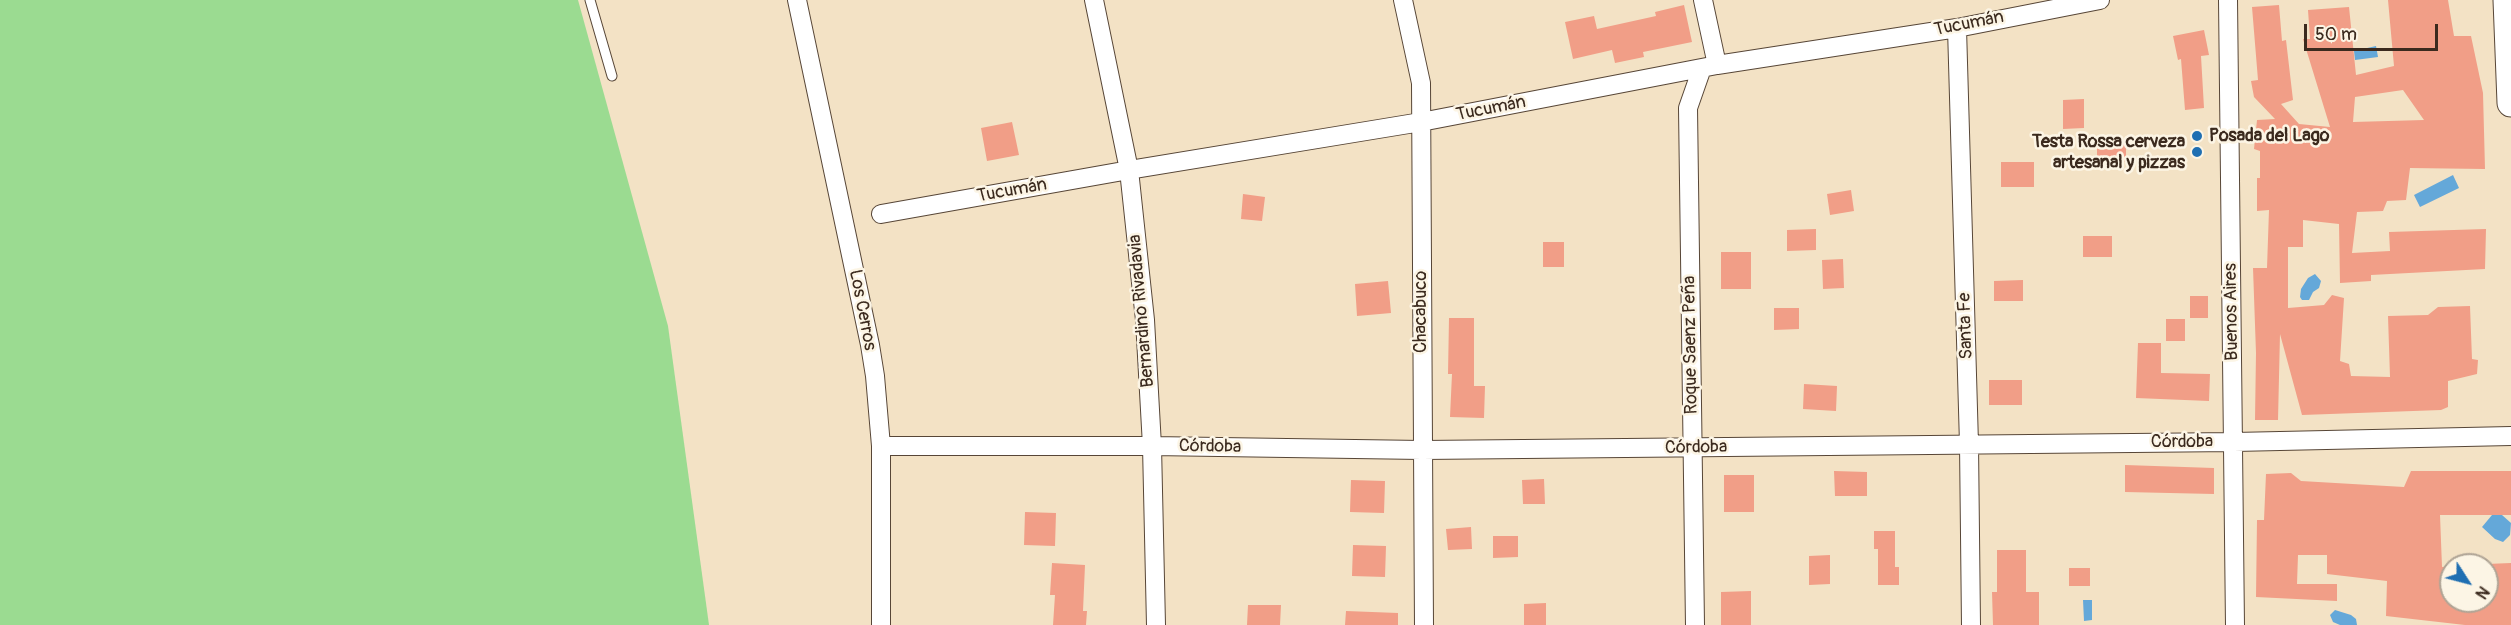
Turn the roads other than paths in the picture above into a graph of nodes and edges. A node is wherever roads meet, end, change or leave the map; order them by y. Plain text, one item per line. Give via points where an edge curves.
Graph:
1 (590, 0) edge
2 (797, 0) edge
3 (1094, 0) edge
4 (1403, 0) edge
5 (1703, 0) edge
6 (2100, 0) edge
7 (2228, 0) edge
8 (2507, 0) edge
9 (2012, 8) edge
10 (1957, 28) junction
11 (1710, 66) junction
12 (612, 76) dead end
13 (2511, 103) edge
14 (1421, 122) junction
15 (1129, 170) junction
16 (881, 214) dead end
17 (2511, 436) edge
18 (2234, 442) junction
19 (1969, 444) junction
20 (881, 446) junction
21 (1152, 446) junction
22 (1692, 448) junction
23 (1422, 450) junction
24 (881, 625) edge
25 (1156, 625) edge
26 (1424, 625) edge
27 (1695, 625) edge
28 (1971, 625) edge
29 (2235, 625) edge

1 - 12 lane
2 - 20 street, Los Cerros via 870,345
3 - 15 street, Bernardino Rivadavia
4 - 14 street, Chacabuco via 1420,83
5 - 11 street
6 - 9 street, Tucumán
7 - 18 street, Buenos Aires
8 - 13 main road
9 - 10 street, Tucumán
10 - 11 street, Tucumán
10 - 19 street, Santa Fe
11 - 14 street, Tucumán
11 - 22 street, Roque Saenz Peña via 1688,108
14 - 15 street, Tucumán
14 - 23 street, Chacabuco
15 - 16 street, Tucumán
15 - 21 street, Bernardino Rivadavia via 1145,320
17 - 18 street, Córdoba
18 - 19 street, Córdoba
18 - 29 street, Buenos Aires
19 - 22 street, Córdoba
19 - 28 street, Santa Fe
20 - 21 street, Córdoba
20 - 24 street, Los Cerros
21 - 23 street, Córdoba
21 - 25 street, Bernardino Rivadavia
22 - 23 street, Córdoba
22 - 27 street, Roque Saenz Peña
23 - 26 street, Chacabuco

